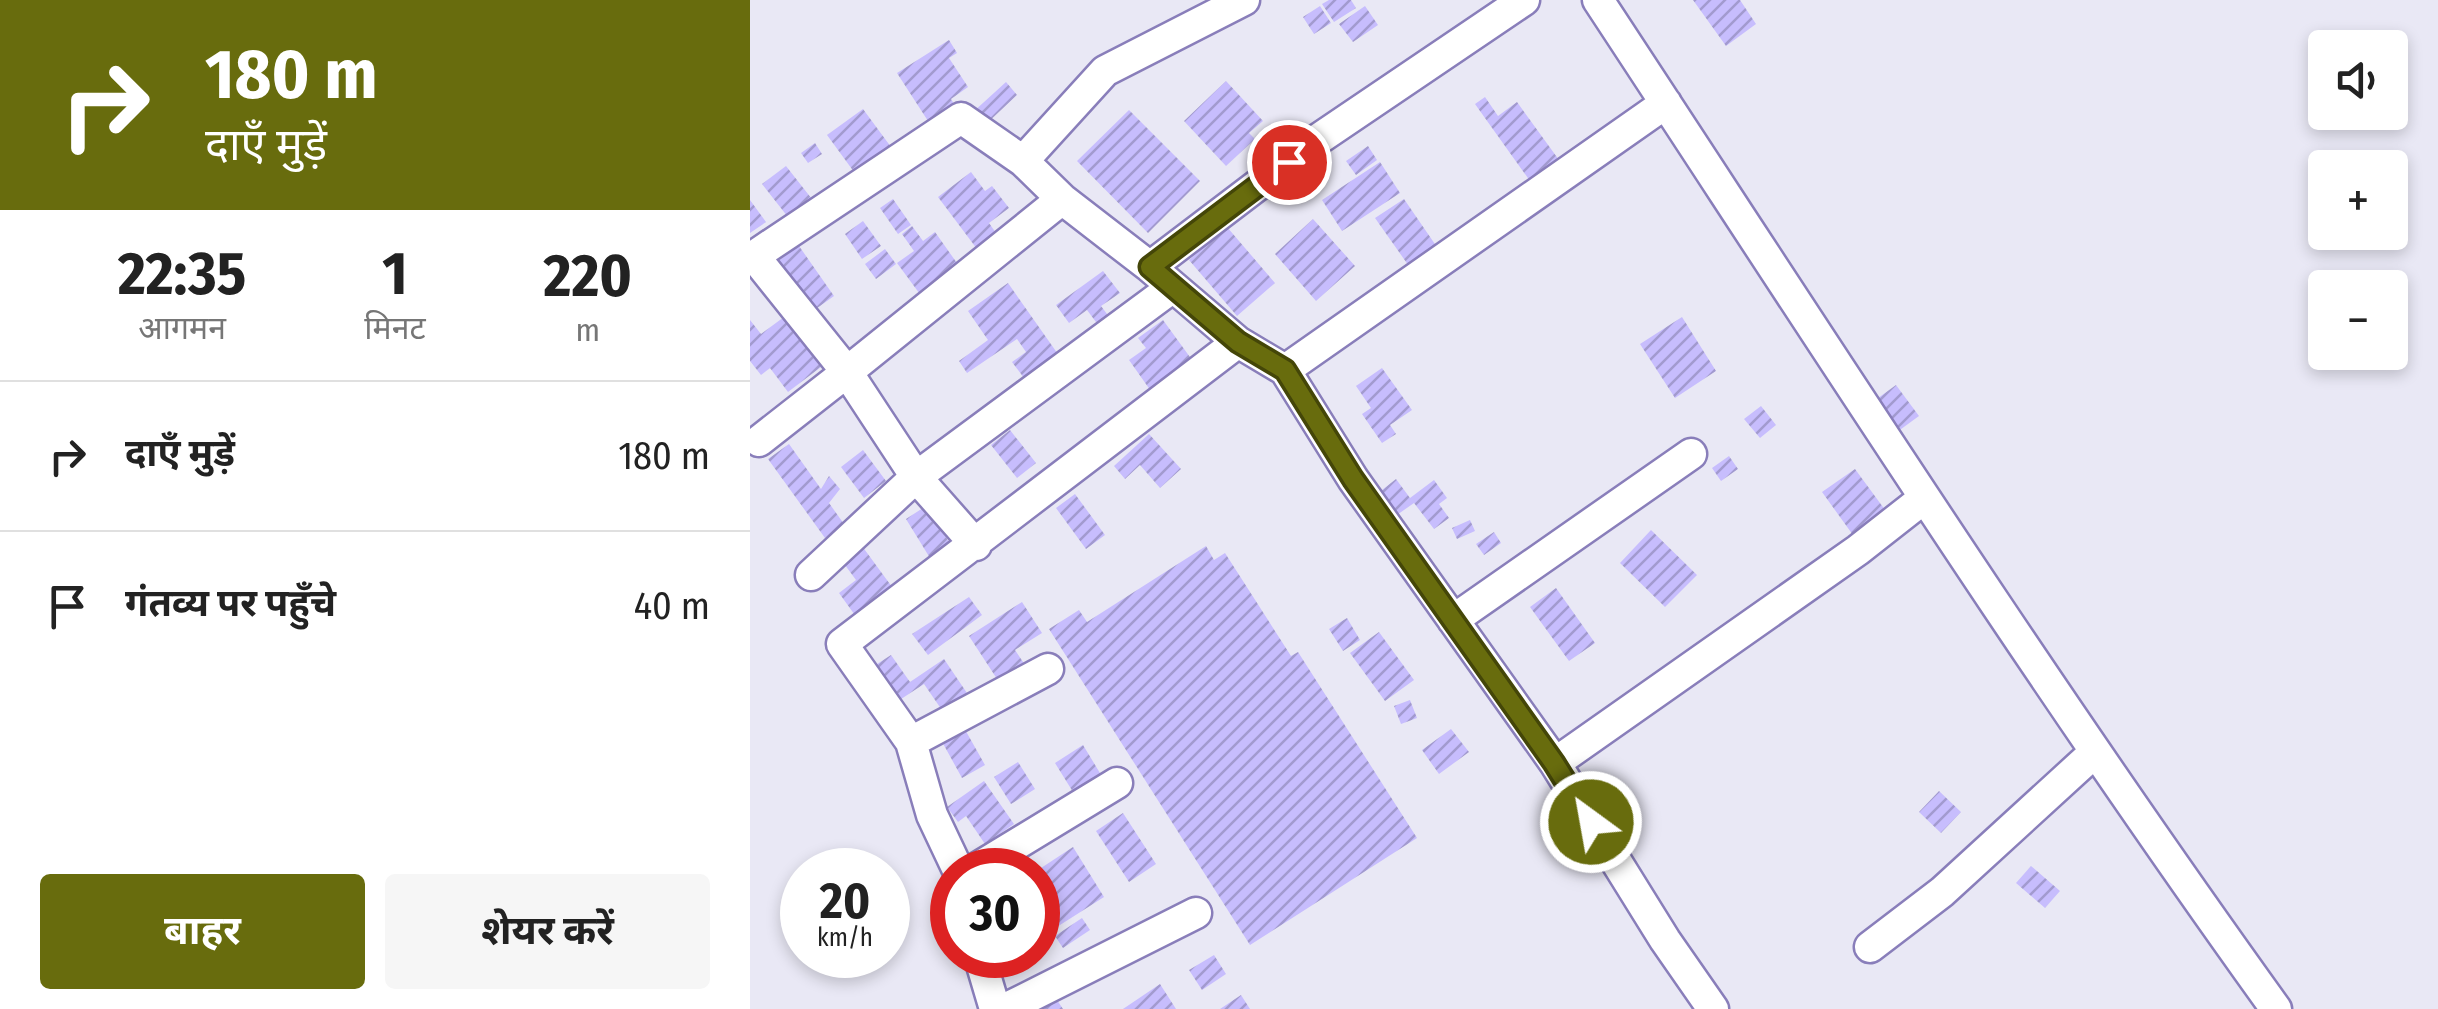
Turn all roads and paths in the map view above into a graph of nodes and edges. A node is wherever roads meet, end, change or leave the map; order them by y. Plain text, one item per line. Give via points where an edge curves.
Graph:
1 (1244, 0) edge
2 (1524, 0) edge
3 (1598, 0) edge
4 (1666, 104) junction
5 (1022, 161) junction
6 (1062, 199) junction
7 (752, 257) edge
8 (1162, 277) junction
9 (1238, 342) junction
10 (1285, 370) junction
11 (847, 372) junction
12 (759, 440) dead end
13 (1691, 454) dead end
14 (916, 476) junction
15 (1923, 499) junction
16 (976, 545) junction
17 (812, 575) dead end
18 (1453, 620) junction
19 (1048, 669) dead end
20 (911, 742) junction
21 (2094, 752) junction
22 (1554, 763) junction
23 (1117, 783) dead end
24 (948, 848) edge
25 (1010, 848) edge
26 (1196, 912) dead end
27 (1870, 947) dead end
28 (986, 978) edge
29 (995, 1009) edge
30 (1005, 1009) edge
31 (1713, 1009) edge
32 (2276, 1009) edge

1 - 5 street via 1105,71
2 - 8 street via 1316,140
3 - 4 street
4 - 10 street
4 - 15 street
5 - 6 street
5 - 7 street via 960,118
6 - 8 street
6 - 11 street
7 - 11 street
8 - 9 street
8 - 14 street
9 - 10 street
9 - 16 street
10 - 18 street
11 - 12 street
11 - 14 street
13 - 18 street
14 - 16 street
14 - 17 street
15 - 21 street
15 - 22 street
16 - 20 street via 842,644
18 - 22 street
19 - 20 street
20 - 24 street
21 - 27 street via 1942,892
21 - 32 street
22 - 31 street
23 - 25 street
26 - 30 street
28 - 29 street

